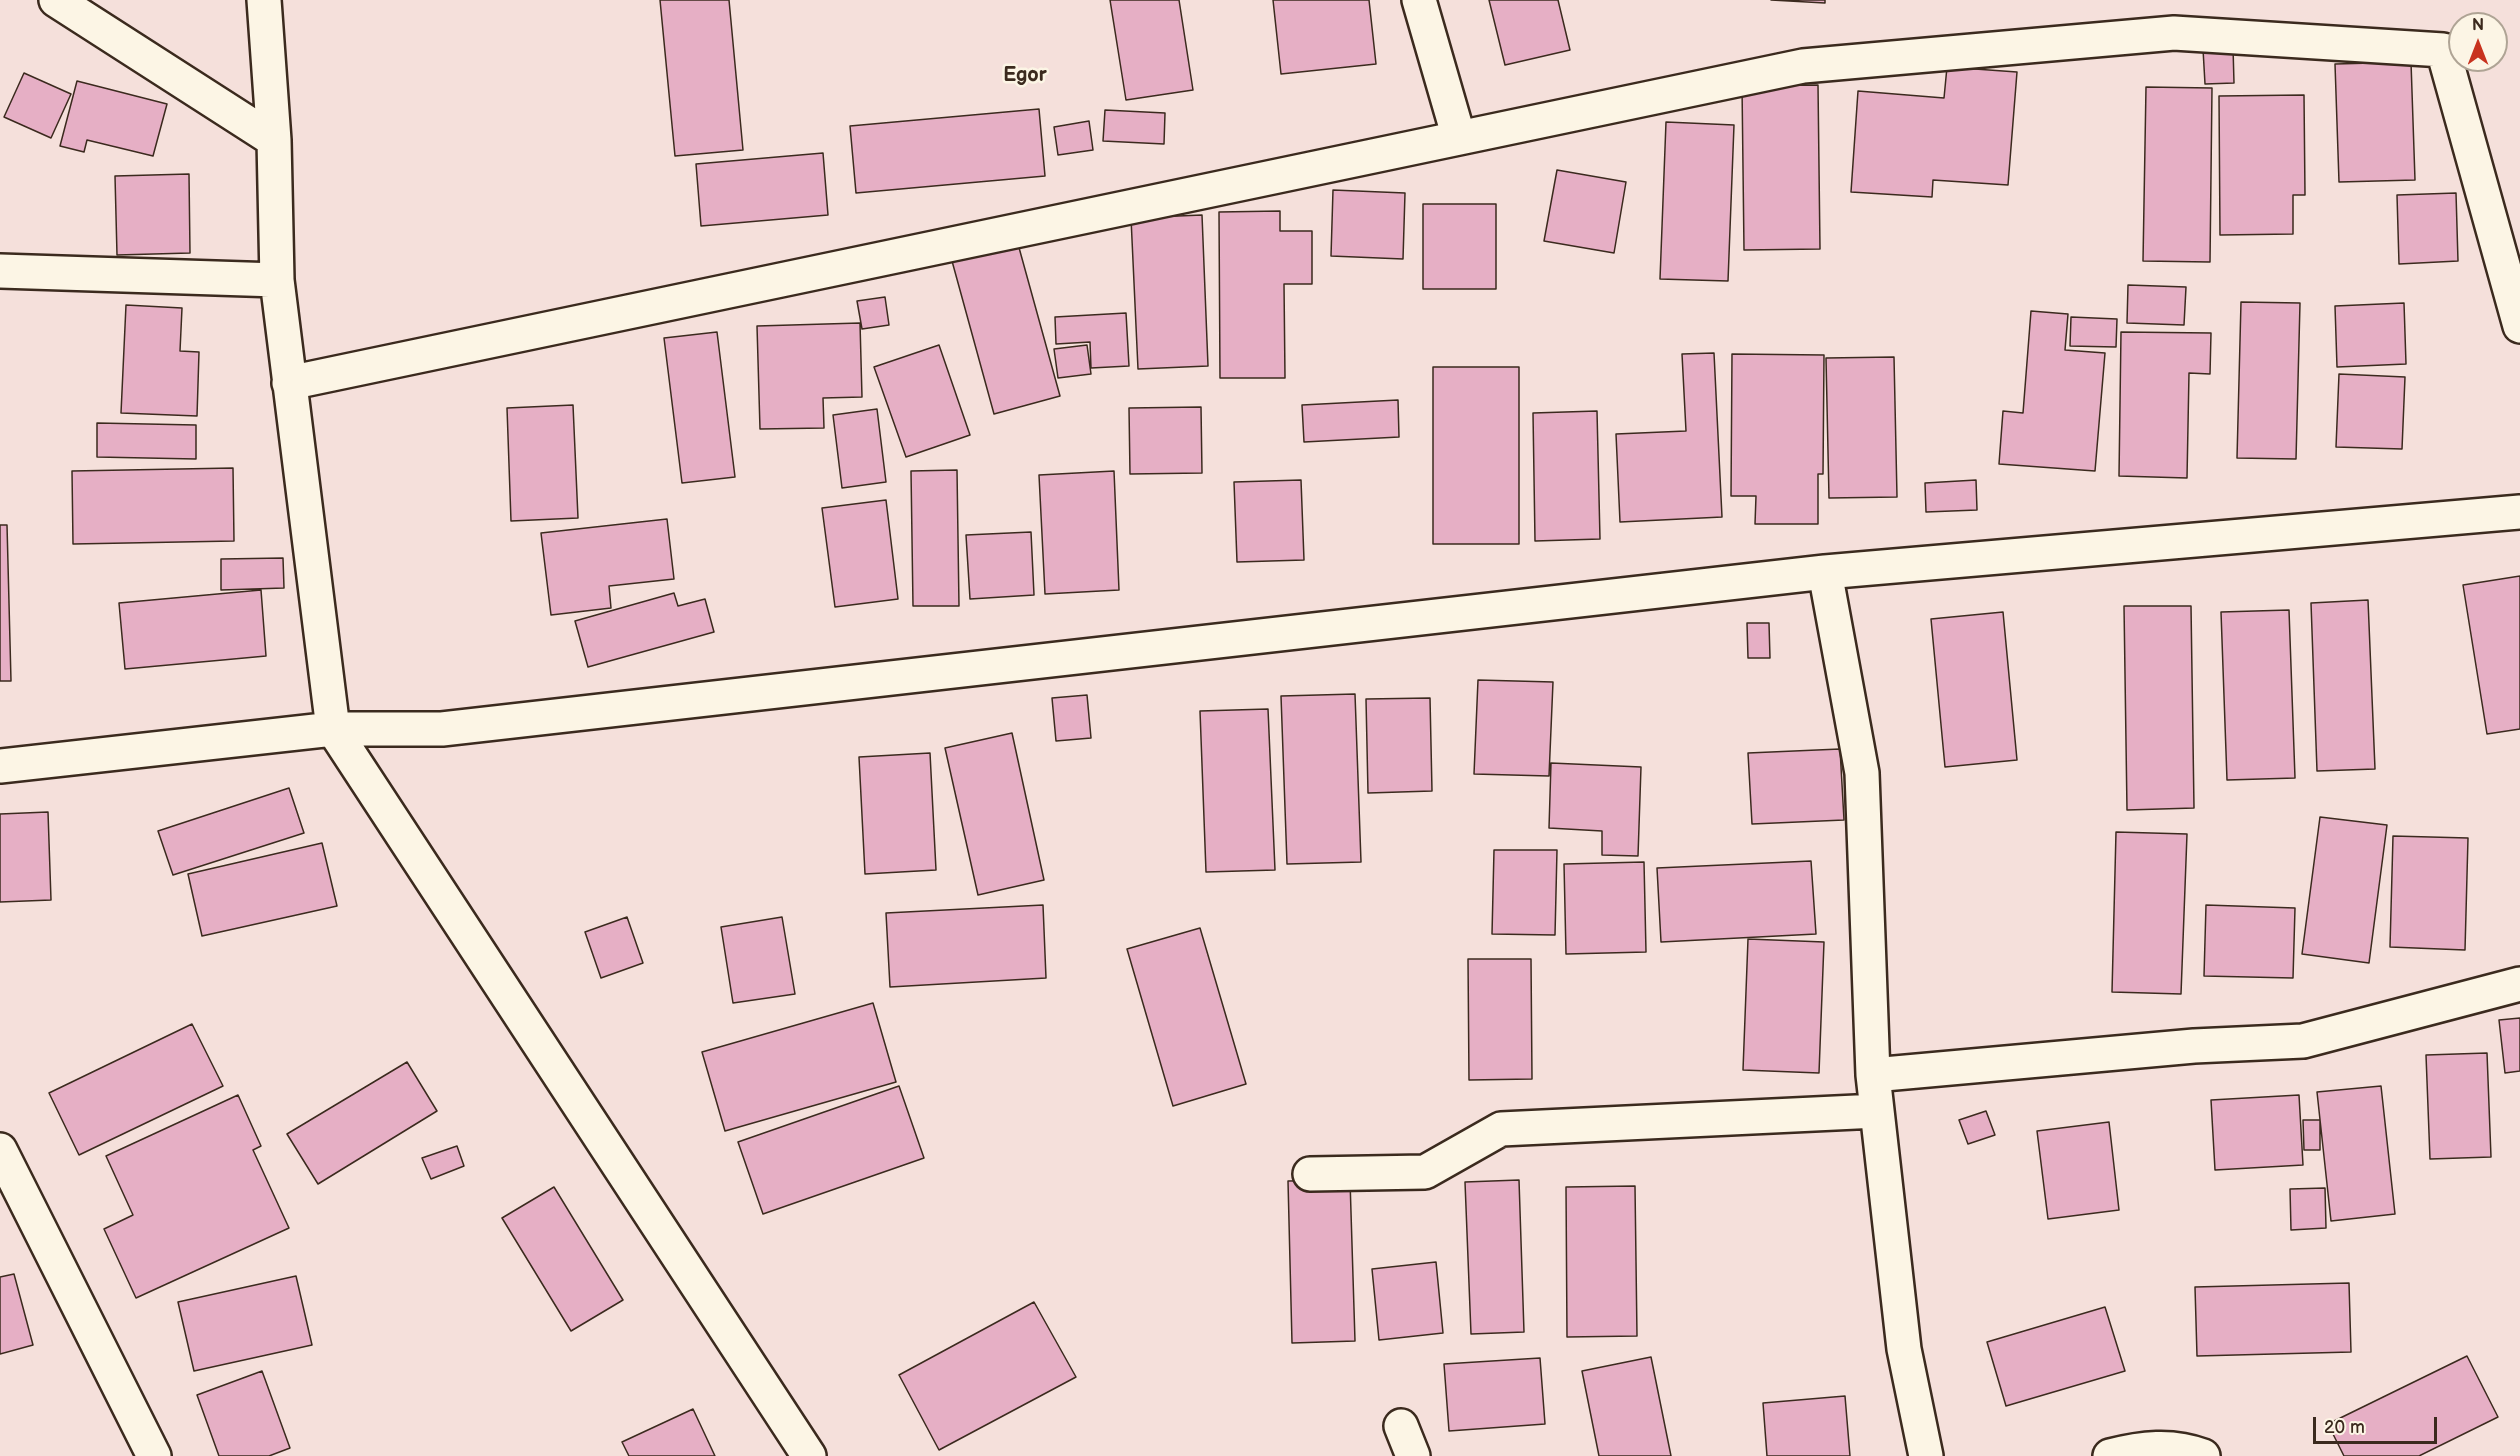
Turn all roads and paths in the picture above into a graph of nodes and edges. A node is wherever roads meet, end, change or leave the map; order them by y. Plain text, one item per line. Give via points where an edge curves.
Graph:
1 (56, 0) edge
2 (264, 0) edge
3 (1419, 0) edge
4 (1459, 138) junction
5 (274, 140) junction
6 (0, 271) edge
7 (277, 280) junction
8 (2520, 326) edge
9 (290, 383) junction
10 (2520, 512) edge
11 (1825, 572) junction
12 (333, 729) junction
13 (0, 766) edge
14 (2520, 984) edge
15 (1873, 1076) junction
16 (1877, 1111) junction
17 (0, 1150) edge
18 (1310, 1174) dead end
19 (1401, 1426) dead end
20 (154, 1456) edge
21 (809, 1456) edge
22 (1413, 1456) edge
23 (1926, 1456) edge
24 (2110, 1456) edge
25 (2203, 1456) edge

1 - 5 street
2 - 5 street
3 - 4 street
4 - 8 street via 1803,66 2023,46 2174,33 2443,50
4 - 9 street
5 - 7 street
6 - 7 street
7 - 9 street
9 - 12 street
10 - 11 street
11 - 12 street via 442,729
11 - 15 street via 1862,773
12 - 13 street
12 - 21 street
14 - 15 street via 2303,1041 2194,1046
15 - 16 street
16 - 18 street via 1501,1129 1425,1172
16 - 23 street via 1904,1349
17 - 20 street
19 - 22 street
24 - 25 street via 2139,1448 2187,1450

